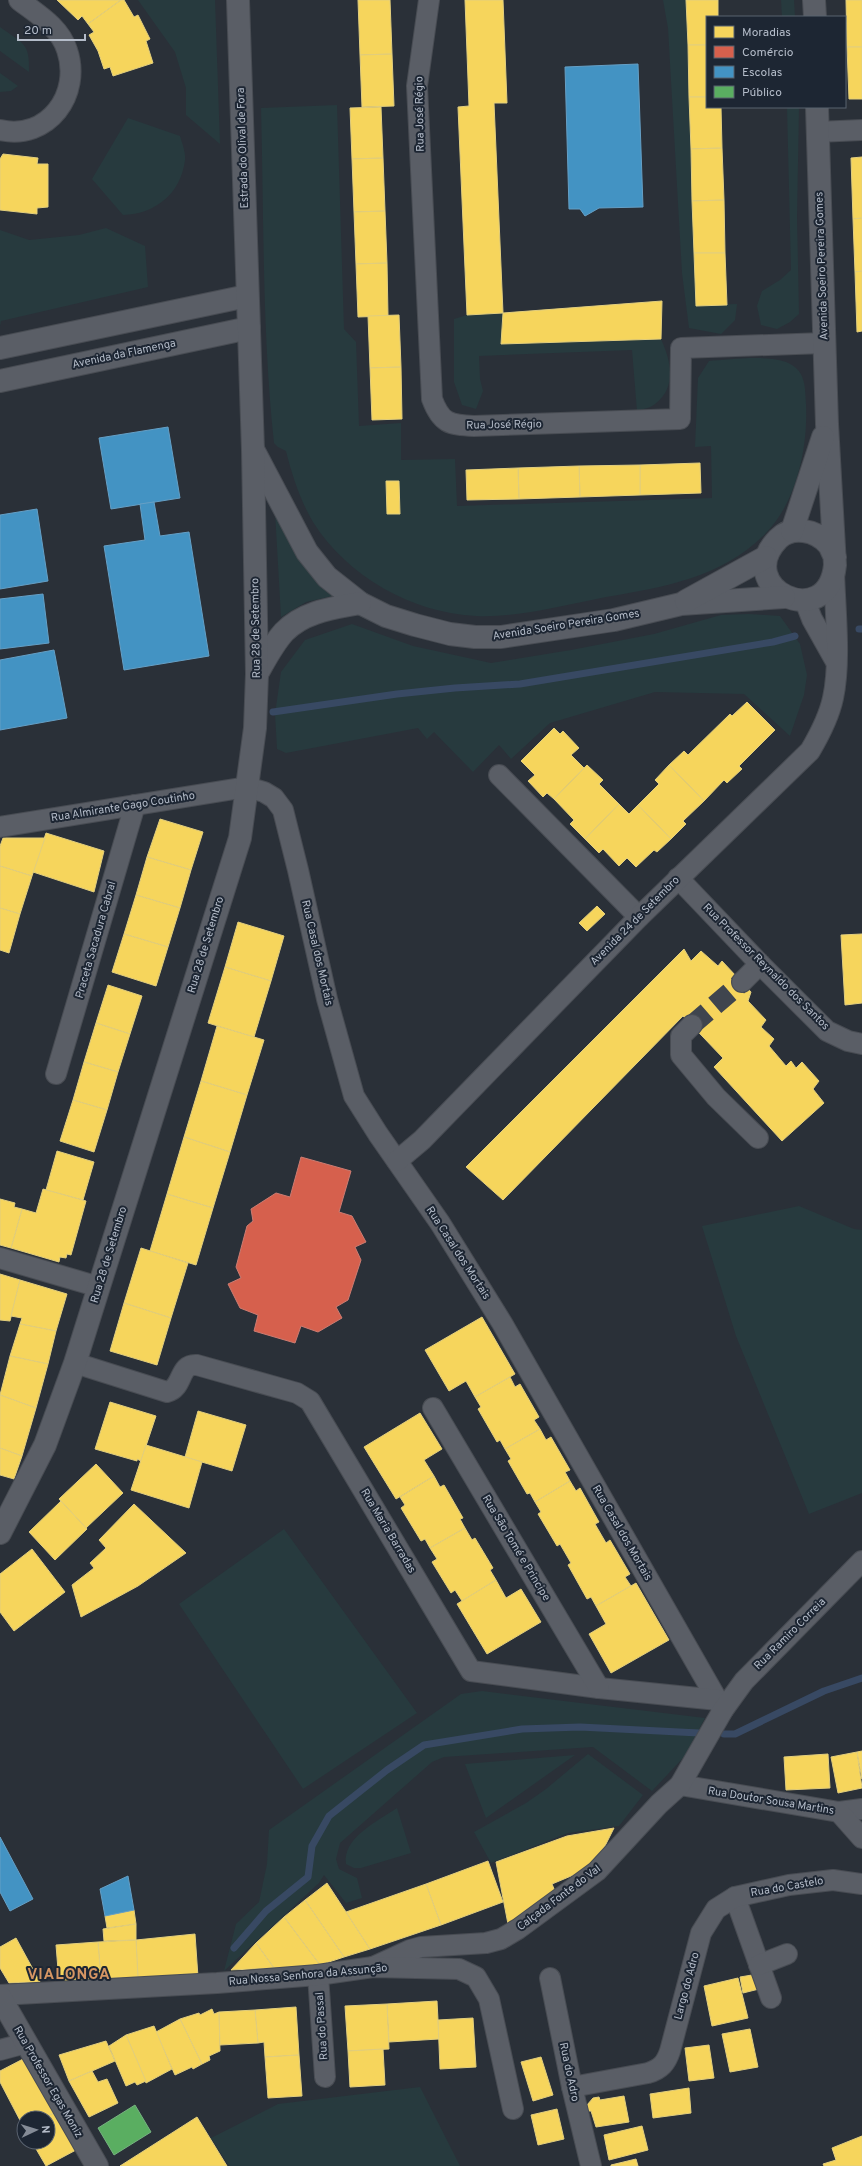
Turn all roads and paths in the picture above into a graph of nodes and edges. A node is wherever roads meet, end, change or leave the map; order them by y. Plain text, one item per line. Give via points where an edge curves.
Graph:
1 (19, 0) edge
2 (238, 0) edge
3 (429, 0) edge
4 (814, 0) edge
5 (814, 16) edge
6 (817, 108) edge
7 (0, 130) edge
8 (862, 130) edge
9 (817, 132) junction
10 (247, 296) junction
11 (249, 328) junction
12 (824, 343) junction
13 (0, 348) edge
14 (0, 381) edge
15 (827, 424) junction
16 (253, 450) junction
17 (792, 531) junction
18 (766, 557) junction
19 (834, 564) junction
20 (795, 599) junction
21 (360, 602) junction
22 (681, 604) junction
23 (836, 662) junction
24 (257, 674) junction
25 (500, 775) dead end
26 (247, 786) junction
27 (135, 805) junction
28 (0, 827) edge
29 (678, 878) junction
30 (638, 917) junction
31 (760, 964) junction
32 (742, 982) tunnel mouth
33 (692, 1025) tunnel mouth
34 (862, 1044) edge
35 (56, 1074) dead end
36 (758, 1138) dead end
37 (397, 1161) junction
38 (0, 1258) edge
39 (99, 1288) junction
40 (75, 1363) junction
41 (433, 1408) dead end
42 (0, 1533) edge
43 (862, 1561) edge
44 (855, 1573) edge
45 (599, 1688) junction
46 (720, 1705) junction
47 (680, 1786) junction
48 (862, 1809) edge
49 (839, 1812) junction
50 (862, 1838) edge
51 (862, 1884) edge
52 (735, 1897) junction
53 (787, 1954) dead end
54 (759, 1965) junction
55 (373, 1967) junction
56 (318, 1976) junction
57 (550, 1978) dead end
58 (0, 1996) edge
59 (771, 1998) dead end
60 (26, 2043) junction
61 (0, 2050) edge
62 (325, 2076) dead end
63 (572, 2087) junction
64 (513, 2109) dead end
65 (97, 2166) edge
66 (591, 2166) edge

1 - 7 street via 51,24 61,36 68,50 70,80 62,103 47,122 22,131
2 - 10 street, Estrada do Olival de Fora
3 - 12 street, Rua José Régio via 417,86 432,399 437,414 447,422 459,426 680,419 681,348
4 - 5 street
6 - 9 street, Avenida Soeiro Pereira Gomes
8 - 9 street
9 - 12 street, Avenida Soeiro Pereira Gomes
10 - 11 street, Estrada do Olival de Fora
10 - 13 street
11 - 14 street, Avenida da Flamenga
11 - 16 street, Rua 28 de Setembro
12 - 15 street, Avenida Soeiro Pereira Gomes
15 - 17 street, Avenida Soeiro Pereira Gomes
15 - 19 street, Avenida Soeiro Pereira Gomes
16 - 21 street, Avenida Soeiro Pereira Gomes via 307,552 327,577
16 - 24 street, Rua 28 de Setembro
17 - 18 street via 781,536 771,546
17 - 19 street via 804,530 815,534 828,544
18 - 20 street via 765,569 769,581 776,591
18 - 22 street, Avenida Soeiro Pereira Gomes
19 - 20 street via 826,589 816,597
19 - 23 street, Avenida 24 de Setembro
20 - 22 street, Avenida Soeiro Pereira Gomes
20 - 23 street via 812,619
21 - 22 street, Avenida Soeiro Pereira Gomes via 386,616 415,625 475,637 501,637 614,620
21 - 24 street via 320,611 297,621 283,634
23 - 29 street, Avenida 24 de Setembro via 834,697 825,724 810,751
24 - 26 street, Rua 28 de Setembro via 255,728
25 - 30 street
26 - 27 street, Rua Almirante Gago Coutinho
26 - 37 street, Rua Casal dos Mortais via 274,798 283,810 348,1081 361,1108
26 - 39 street, Rua 28 de Setembro via 240,838
27 - 28 street, Rua Almirante Gago Coutinho
27 - 35 street, Praceta Sacadura Cabral
29 - 30 street, Avenida 24 de Setembro
29 - 31 street, Rua Professor Reynaldo dos Santos
30 - 37 street, Avenida 24 de Setembro via 422,1140
31 - 32 street
31 - 34 street, Rua Professor Reynaldo dos Santos via 827,1030 848,1041
33 - 36 street via 681,1036 681,1055 716,1097
37 - 46 street, Rua Casal dos Mortais via 502,1323
38 - 39 street
39 - 40 street, Rua 28 de Setembro
40 - 42 street, Rua 28 de Setembro via 45,1445
40 - 45 street, Rua Maria Barradas via 167,1392 177,1386 186,1368 191,1364 198,1365 304,1397 315,1407 471,1671
41 - 45 street, Rua São Tomé e Principe
43 - 44 street, Rua Ramiro Correia
44 - 46 street, Rua Ramiro Correia
45 - 46 street, Rua Maria Barradas
46 - 47 street, Calçada Fonte do Val
47 - 49 street, Rua Doutor Sousa Martins
47 - 55 street, Calçada Fonte do Val via 659,1804 597,1871 518,1929 501,1939 486,1943 421,1947
48 - 49 street, Rua Doutor Sousa Martins
49 - 50 street
51 - 52 street, Rua do Castelo via 844,1880 822,1880
52 - 54 street
52 - 63 street, Largo do Adro via 716,1909 701,1933 670,2051 664,2064 648,2073
53 - 54 street
54 - 59 street
55 - 56 street, Rua Nossa Senhora da Assunção
55 - 64 street, Rua Nossa Senhora da Assunção via 459,1969 476,1977 489,1999
56 - 58 street, Rua Nossa Senhora da Assunção
56 - 62 street, Rua do Passal
57 - 63 street, Rua do Adro
58 - 60 street, Rua Professor Egas Moniz
60 - 61 street
60 - 65 street, Rua Professor Egas Moniz
63 - 66 street, Rua do Adro

